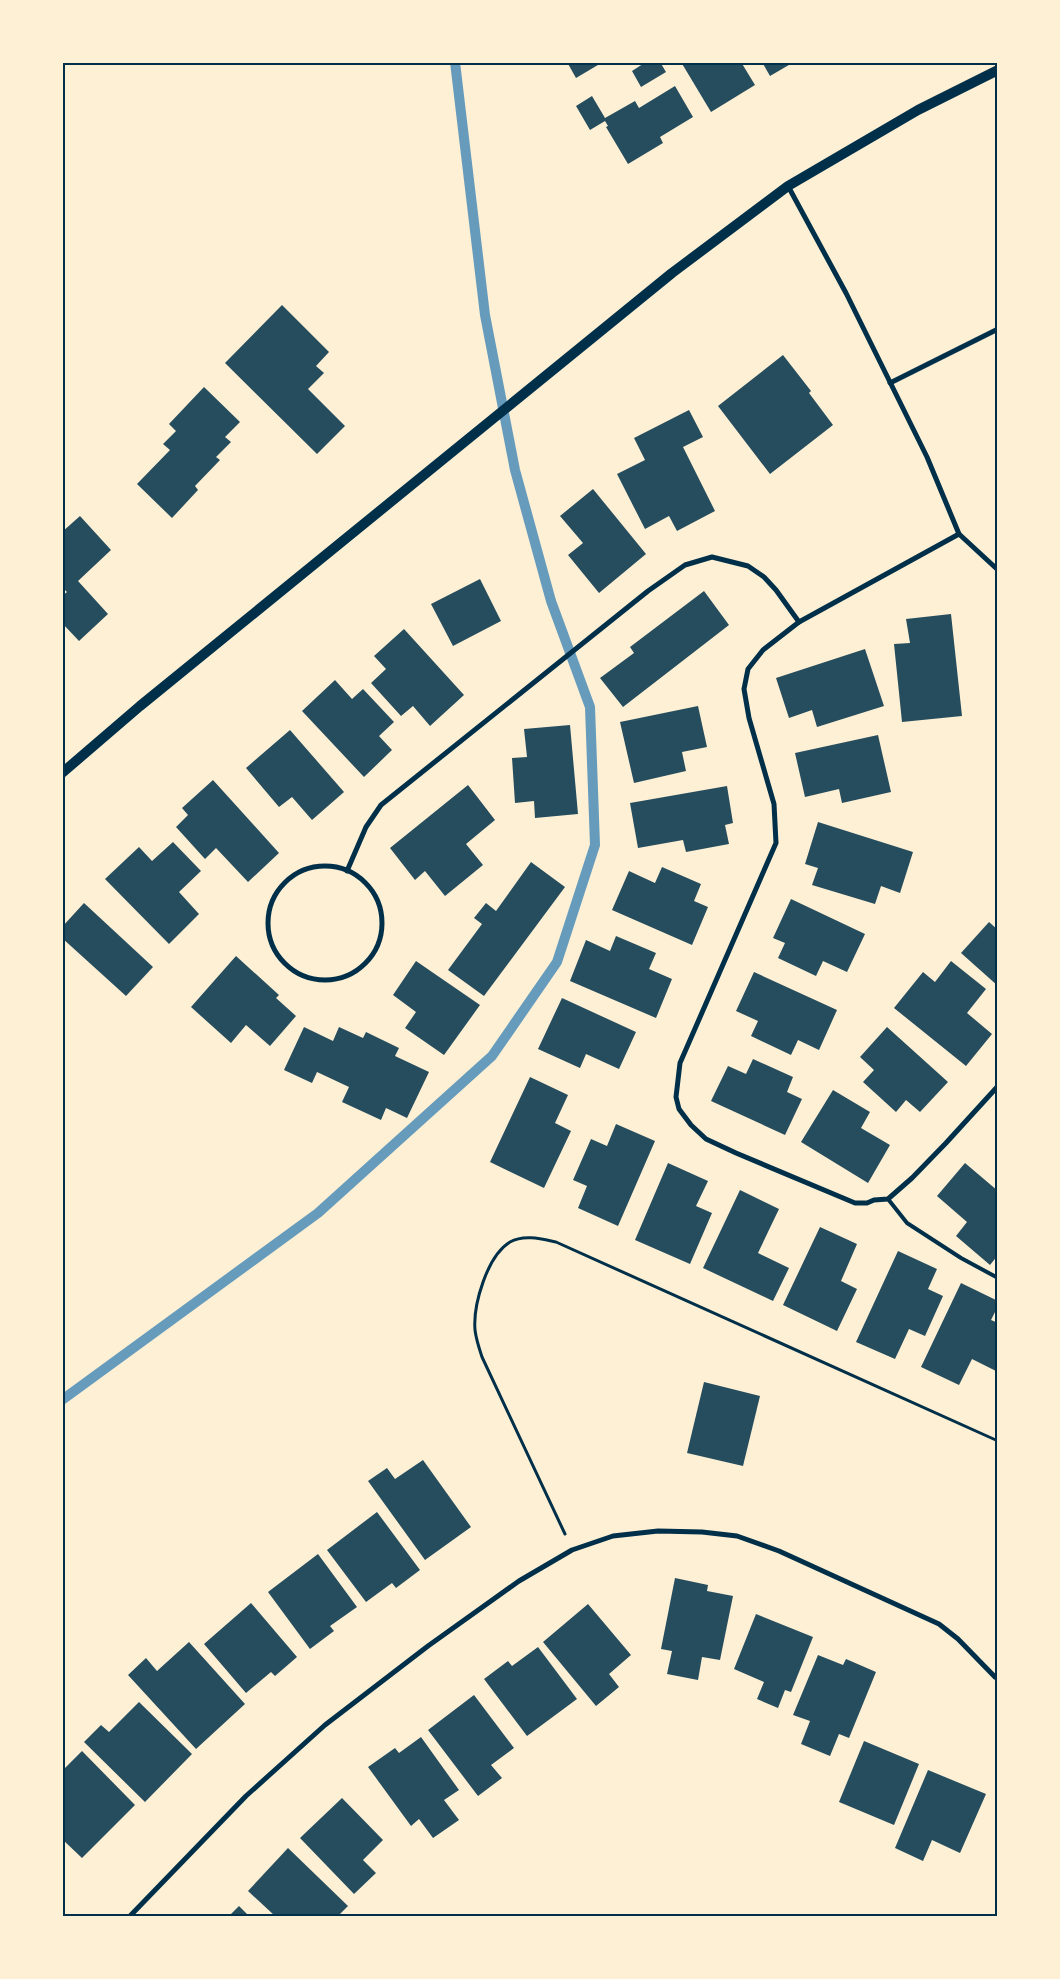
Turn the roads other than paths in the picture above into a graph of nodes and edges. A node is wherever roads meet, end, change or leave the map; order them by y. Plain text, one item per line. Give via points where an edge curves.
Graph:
1 (998, 70) edge
2 (788, 186) junction
3 (998, 329) edge
4 (890, 383) junction
5 (959, 534) junction
6 (998, 570) edge
7 (799, 622) junction
8 (62, 773) edge
9 (347, 871) junction
10 (998, 1086) edge
11 (888, 1199) junction
12 (998, 1278) edge
13 (995, 1677) dead end
14 (130, 1916) edge

1 - 2 main road via 918,110
2 - 4 street
2 - 8 main road via 672,273 147,700
3 - 4 street
4 - 5 street
5 - 6 street
5 - 7 street
7 - 9 street via 776,590 748,566 712,556 684,565 381,805 366,826
7 - 11 street via 763,650 748,670 744,689 747,708 774,804 776,843 680,1063 676,1097 679,1109 691,1125 706,1139 736,1154 855,1203
9 - 9 street via 329,866 309,868 278,890 270,908 268,928 273,946 283,962 299,974 317,980 334,980 352,974 366,963 376,948 382,930 381,912 375,895 363,881
10 - 11 street via 912,1178
11 - 12 lane via 907,1223 960,1258
13 - 14 street via 939,1624 779,1551 738,1536 702,1532 658,1531 613,1536 572,1550 519,1581 325,1725 246,1796

